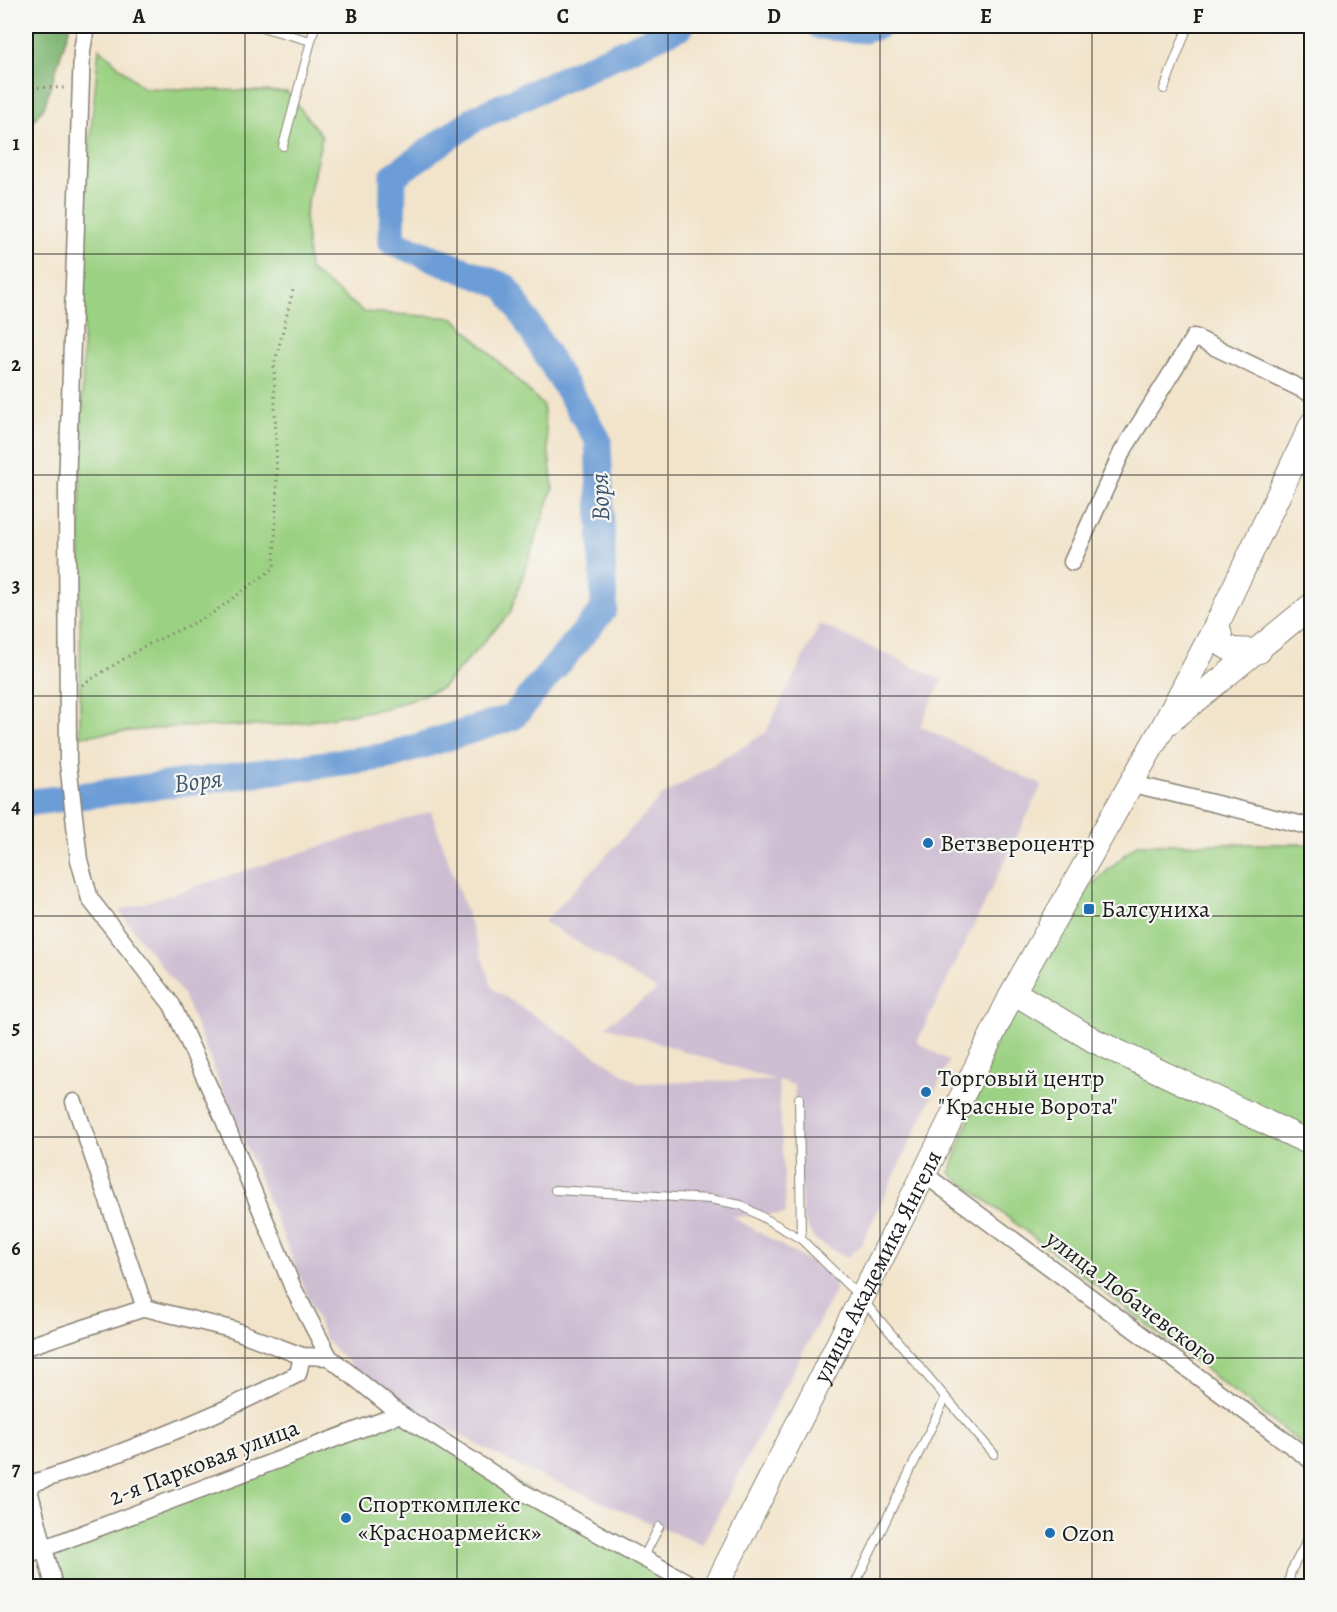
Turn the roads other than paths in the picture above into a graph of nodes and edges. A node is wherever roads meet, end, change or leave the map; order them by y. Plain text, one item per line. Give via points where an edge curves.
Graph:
1 (86, 26) edge
2 (257, 26) edge
3 (315, 26) edge
4 (1188, 26) edge
5 (312, 41) junction
6 (1164, 89) dead end
7 (283, 146) dead end
8 (1311, 394) edge
9 (1311, 424) edge
10 (1072, 562) dead end
11 (1311, 605) edge
12 (1217, 624) junction
13 (1259, 651) junction
14 (1163, 728) junction
15 (1129, 783) junction
16 (1311, 827) edge
17 (1013, 992) junction
18 (799, 1098) dead end
19 (74, 1102) dead end
20 (1311, 1144) edge
21 (924, 1174) junction
22 (555, 1190) dead end
23 (801, 1239) junction
24 (860, 1297) junction
25 (145, 1308) junction
26 (26, 1347) edge
27 (302, 1356) junction
28 (329, 1357) junction
29 (945, 1399) junction
30 (400, 1414) junction
31 (993, 1454) dead end
32 (1311, 1461) edge
33 (26, 1482) edge
34 (659, 1527) dead end
35 (1311, 1531) edge
36 (45, 1548) junction
37 (26, 1555) edge
38 (643, 1558) junction
39 (54, 1587) edge
40 (694, 1587) edge
41 (716, 1587) edge
42 (854, 1587) edge
43 (1288, 1587) edge

1 - 28 street via 80,88 67,487 68,763 79,860 90,899 172,1005 293,1288
2 - 5 lane
3 - 5 lane
4 - 6 lane
5 - 7 lane
8 - 10 street via 1194,337 1122,452
9 - 12 main road, улица Академика Янгеля
11 - 13 main road
12 - 13 main road via 1222,644 1232,650
12 - 14 main road, улица Академика Янгеля
13 - 14 main road
14 - 15 main road, улица Академика Янгеля
15 - 16 street
15 - 17 main road, улица Академика Янгеля
17 - 20 main road via 1095,1041
17 - 21 main road, улица Академика Янгеля
18 - 23 lane
19 - 25 street
21 - 24 main road, улица Академика Янгеля
21 - 32 street, улица Лобачевского
22 - 23 lane via 710,1198 741,1205
23 - 24 lane
24 - 29 lane
24 - 41 main road, улица Академика Янгеля
25 - 26 street
25 - 27 street via 231,1329
27 - 28 street
27 - 33 street via 298,1374 239,1404 160,1438
28 - 30 street
29 - 31 lane
29 - 42 lane
30 - 36 street, 2-я Парковая улица
30 - 38 street via 517,1489
33 - 36 street
34 - 38 lane
35 - 43 lane via 1291,1571
36 - 37 street, 2-я Парковая улица
36 - 39 street
38 - 40 street

